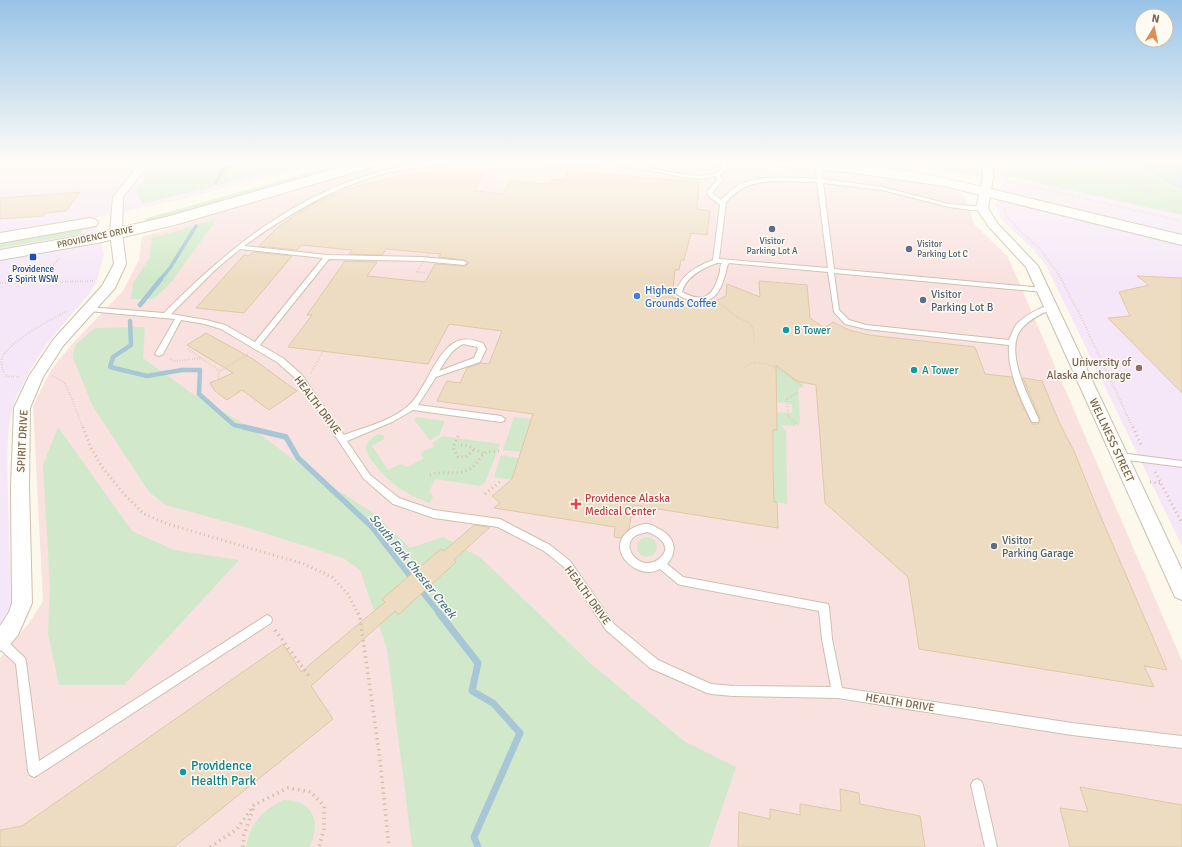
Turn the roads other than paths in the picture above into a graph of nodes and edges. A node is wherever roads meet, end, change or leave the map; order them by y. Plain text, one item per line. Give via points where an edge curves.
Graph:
1 (119, 202) edge
2 (185, 202) edge
3 (238, 202) edge
4 (308, 202) edge
5 (719, 202) edge
6 (822, 202) edge
7 (934, 202) edge
8 (983, 202) edge
9 (1040, 202) edge
10 (1052, 202) edge
11 (722, 204) joint
12 (982, 208) junction
13 (146, 212) dead end
14 (121, 222) junction
15 (1182, 230) edge
16 (0, 238) edge
17 (1182, 240) edge
18 (238, 247) junction
19 (0, 254) edge
20 (327, 257) junction
21 (716, 261) junction
22 (727, 261) junction
23 (464, 263) dead end
24 (831, 271) junction
25 (1044, 290) junction
26 (1051, 307) junction
27 (88, 309) junction
28 (166, 315) junction
29 (179, 317) junction
30 (1013, 343) junction
31 (256, 346) junction
32 (159, 354) dead end
33 (434, 375) junction
34 (412, 407) junction
35 (500, 419) dead end
36 (1035, 420) dead end
37 (343, 439) junction
38 (1120, 456) junction
39 (1182, 464) edge
40 (661, 564) junction
41 (1182, 591) edge
42 (267, 620) road end
43 (0, 642) edge
44 (838, 693) junction
45 (1182, 742) edge
46 (977, 786) dead end
47 (991, 847) edge

1 - 14 street, SPIRIT DRIVE
2 - 13 main road
3 - 14 main road, PROVIDENCE DRIVE via 193,215
4 - 18 lane via 283,215
5 - 11 lane
6 - 24 lane
7 - 12 lane via 969,209
8 - 12 street
9 - 17 main road
10 - 15 main road
11 - 21 lane
12 - 25 street, WELLNESS STREET via 993,225 1032,266
14 - 16 main road, PROVIDENCE DRIVE
14 - 19 main road, PROVIDENCE DRIVE via 48,247
14 - 27 street, SPIRIT DRIVE via 120,264 108,288
18 - 20 lane
18 - 28 lane
20 - 23 lane via 422,259
20 - 31 lane
21 - 22 lane
21 - 22 lane via 699,268 688,278 680,293 700,300 713,296
22 - 24 lane
24 - 25 lane
24 - 30 lane via 836,311 847,322 866,328
25 - 26 street, WELLNESS STREET
26 - 30 lane via 1035,312 1017,328
26 - 38 street, WELLNESS STREET
27 - 28 lane, HEALTH DRIVE
27 - 43 street, SPIRIT DRIVE via 58,343 36,376 22,408 22,604 14,624
28 - 29 lane, HEALTH DRIVE
29 - 31 lane, HEALTH DRIVE via 223,327
29 - 32 lane
30 - 36 lane via 1012,364
31 - 37 lane, HEALTH DRIVE via 280,360 298,376
33 - 33 lane via 477,360 482,349 480,345 460,342 448,352
33 - 34 lane
34 - 35 lane
34 - 37 lane
37 - 44 lane, HEALTH DRIVE via 367,477 396,501 434,514 500,523 547,548 567,564 610,626 654,664 711,689
38 - 39 lane
38 - 41 street, WELLNESS STREET
40 - 40 lane via 669,555 670,548 669,542 660,532 647,528 628,536 624,549 631,562 646,568
40 - 44 lane via 681,581 824,607
42 - 43 lane via 34,771 21,662
44 - 45 lane, HEALTH DRIVE via 1072,729
46 - 47 lane

